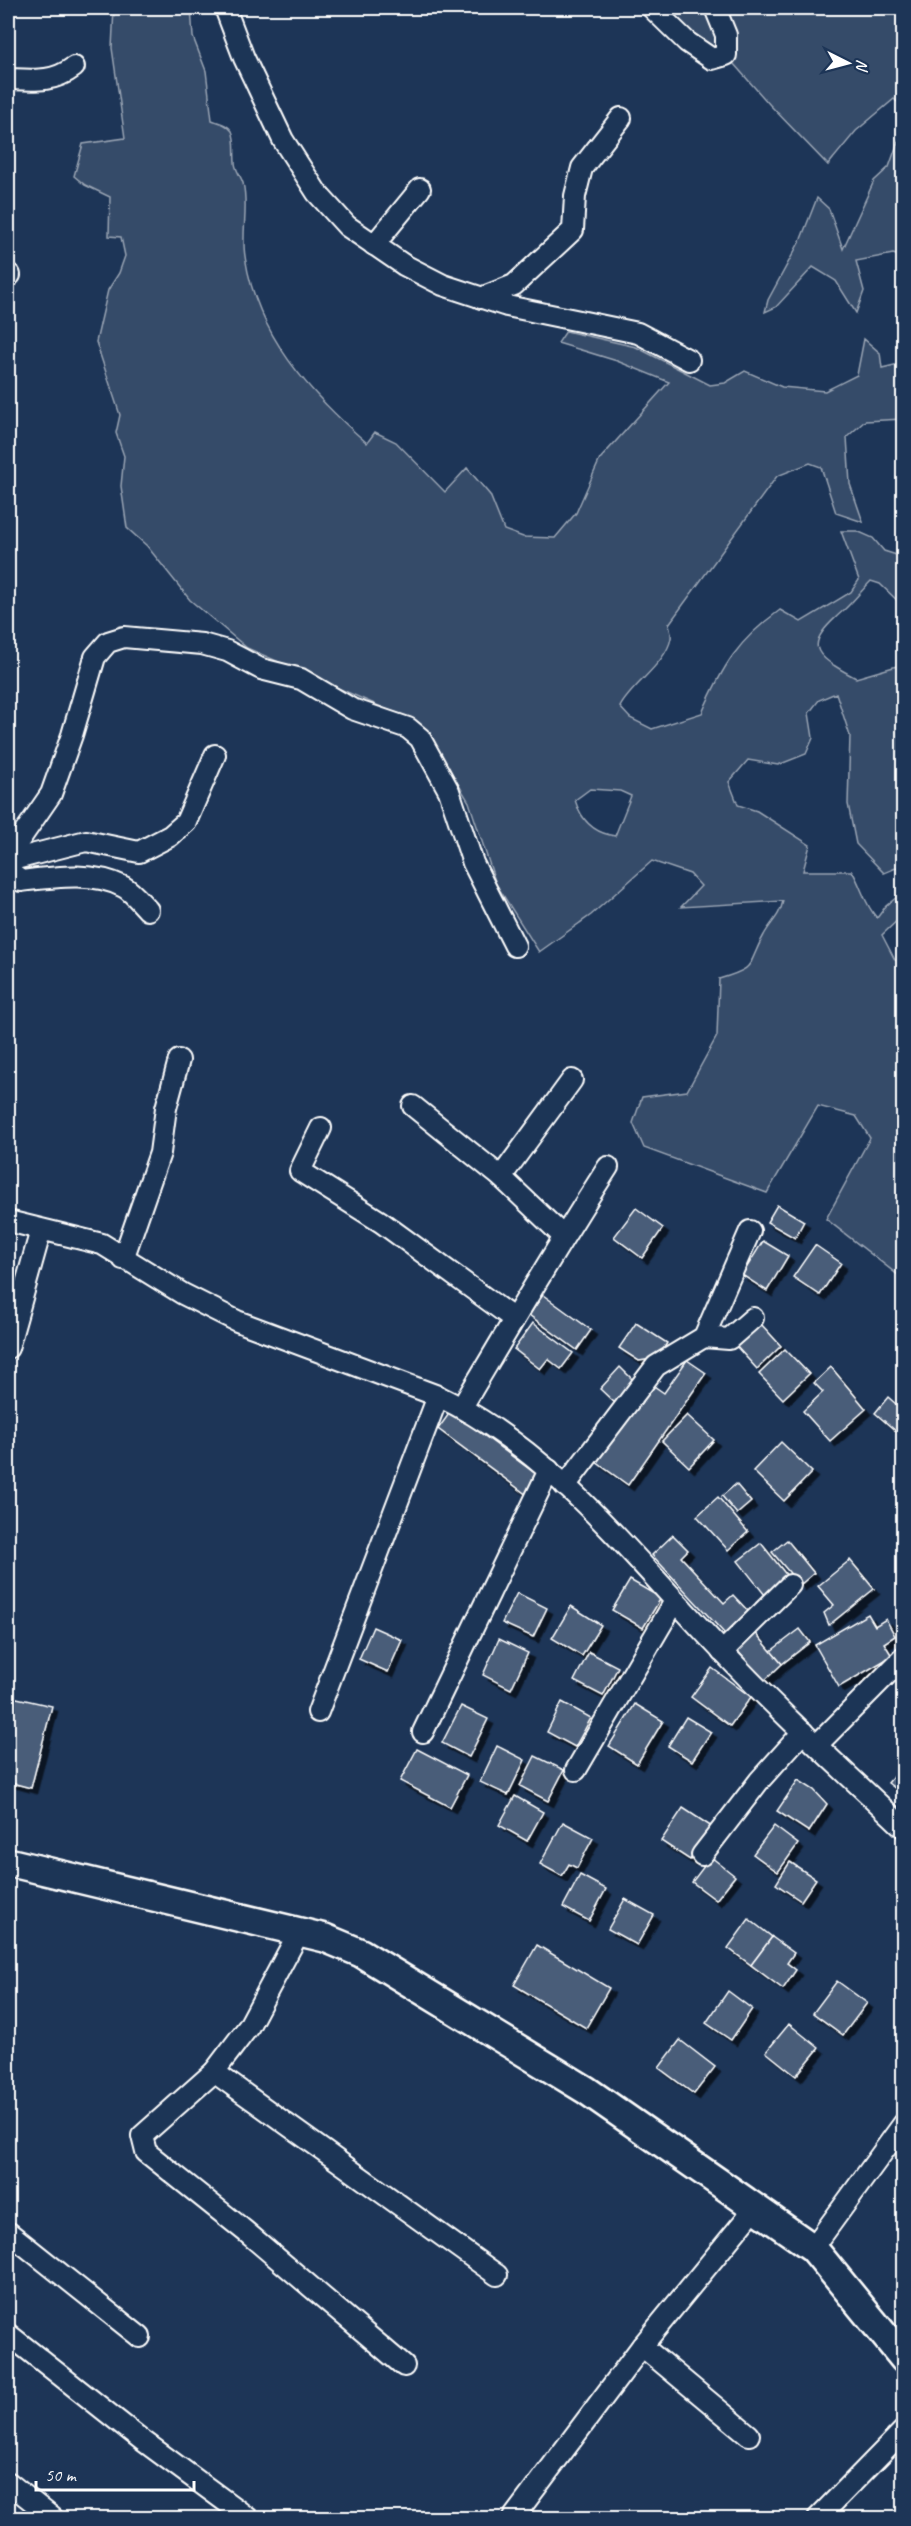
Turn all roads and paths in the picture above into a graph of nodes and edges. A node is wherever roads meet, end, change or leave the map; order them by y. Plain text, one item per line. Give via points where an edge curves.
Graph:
1 (225, 8) edge
2 (652, 8) edge
3 (715, 8) edge
4 (74, 67) dead end
5 (8, 79) edge
6 (621, 118) dead end
7 (420, 189) dead end
8 (374, 245) junction
9 (481, 298) junction
10 (688, 360) dead end
11 (216, 755) dead end
12 (8, 857) edge
13 (148, 910) dead end
14 (515, 946) dead end
15 (179, 1060) dead end
16 (572, 1080) dead end
17 (413, 1106) dead end
18 (321, 1128) dead end
19 (608, 1167) dead end
20 (501, 1177) junction
21 (8, 1221) edge
22 (41, 1230) junction
23 (750, 1231) dead end
24 (563, 1236) junction
25 (123, 1259) junction
26 (753, 1318) dead end
27 (514, 1319) junction
28 (704, 1337) junction
29 (8, 1348) edge
30 (438, 1396) junction
31 (462, 1407) junction
32 (549, 1470) junction
33 (565, 1486) junction
34 (790, 1586) dead end
35 (675, 1601) junction
36 (722, 1652) junction
37 (903, 1657) edge
38 (318, 1712) dead end
39 (423, 1732) dead end
40 (810, 1738) junction
41 (576, 1770) dead end
42 (903, 1828) edge
43 (702, 1856) dead end
44 (8, 1862) edge
45 (299, 1932) junction
46 (214, 2072) junction
47 (903, 2123) edge
48 (755, 2208) junction
49 (8, 2232) edge
50 (813, 2248) junction
51 (497, 2275) dead end
52 (8, 2334) edge
53 (140, 2337) dead end
54 (642, 2346) junction
55 (903, 2359) edge
56 (404, 2366) dead end
57 (903, 2430) edge
58 (749, 2435) dead end
59 (8, 2482) edge
60 (53, 2518) edge
61 (248, 2518) edge
62 (513, 2518) edge
63 (818, 2518) edge

1 - 8 street via 283,140 317,193 347,226
2 - 3 street via 687,42 712,59 726,55 728,45
4 - 5 street via 50,80
6 - 9 street via 582,168 573,230 514,285
7 - 8 street
8 - 9 street via 443,285
9 - 10 street via 638,333
11 - 12 street via 186,822 170,836 139,852 86,841
12 - 13 street via 21,881 59,876 99,879 126,888
12 - 14 street via 51,794 95,657 108,642 124,637 202,644 227,651 261,669 301,680 352,709 408,728 420,738 449,791 473,863
15 - 25 street via 166,1108 160,1153
16 - 20 street
17 - 20 street
18 - 27 street via 300,1171 390,1228
19 - 24 street
20 - 24 street
21 - 22 street
22 - 25 street via 102,1244
22 - 29 street
23 - 28 street
24 - 27 street
25 - 30 street via 237,1321
26 - 28 street via 729,1339
27 - 31 street
28 - 33 street via 656,1366
30 - 31 street
30 - 38 street
31 - 32 street
32 - 33 street
32 - 39 street
33 - 35 street
34 - 36 street
35 - 36 street
35 - 41 street
36 - 40 street
37 - 40 street
40 - 42 street
40 - 43 street via 759,1781
44 - 45 main road
45 - 46 street via 249,2026
45 - 48 main road via 361,1953 586,2090
46 - 51 street
46 - 56 street via 142,2136 146,2152
47 - 50 street
48 - 50 main road
48 - 54 street
49 - 53 street
50 - 55 main road
52 - 61 street
54 - 58 street
54 - 62 street
57 - 63 street
59 - 60 street

